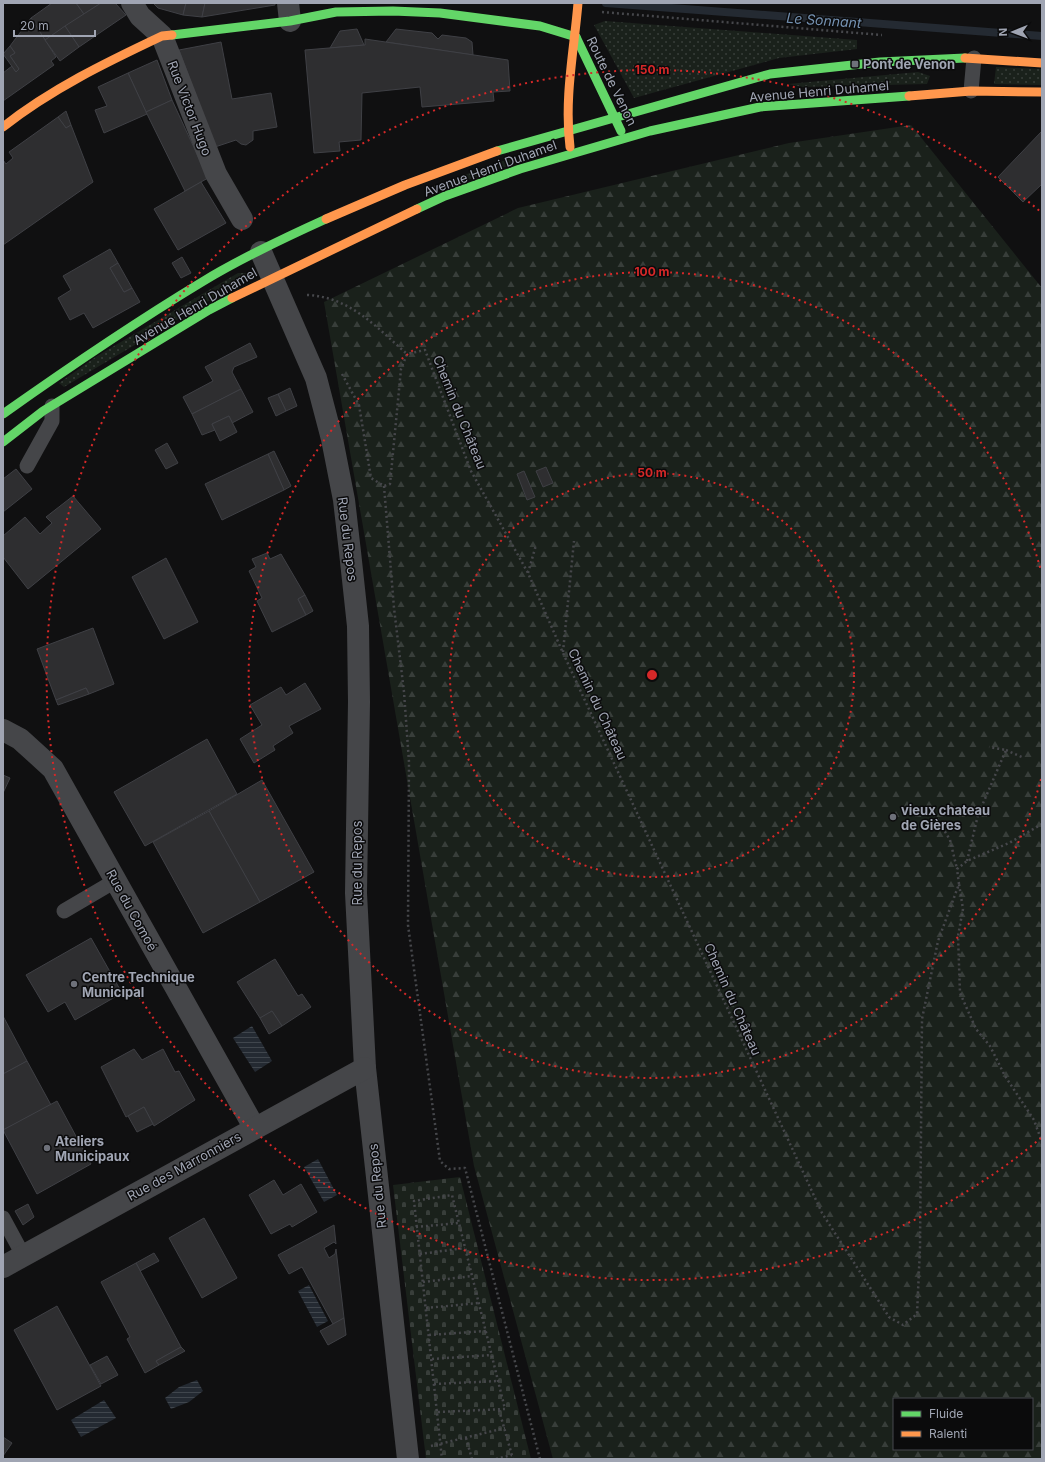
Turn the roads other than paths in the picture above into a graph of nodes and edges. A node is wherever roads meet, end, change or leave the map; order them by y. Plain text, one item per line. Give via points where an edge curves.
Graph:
1 (132, 3) edge
2 (578, 6) edge
3 (289, 12) edge
4 (162, 36) junction
5 (576, 37) junction
6 (974, 58) junction
7 (1042, 63) edge
8 (971, 91) junction
9 (1042, 92) edge
10 (614, 119) junction
11 (3, 127) edge
12 (568, 132) junction
13 (626, 137) junction
14 (571, 153) junction
15 (242, 219) dead end
16 (260, 252) junction
17 (284, 289) junction
18 (52, 406) junction
19 (3, 414) edge
20 (3, 442) edge
21 (27, 466) dead end
22 (3, 730) edge
23 (115, 881) junction
24 (64, 911) dead end
25 (365, 1068) junction
26 (254, 1127) junction
27 (3, 1218) edge
28 (23, 1255) junction
29 (3, 1267) edge
30 (408, 1455) edge

1 - 4 street, Rue Victor Hugo via 140,16
2 - 5 main road, Route de Venon
3 - 4 main road
3 - 5 main road via 440,13 540,26
4 - 11 main road via 97,66 21,112
4 - 15 street, Rue Victor Hugo via 216,174
5 - 10 main road, Route de Venon
5 - 12 main road, Route de Venon via 567,101
6 - 7 main road, Avenue Henri Duhamel
6 - 8 lane
6 - 10 main road, Avenue Henri Duhamel via 880,62 770,74
8 - 9 main road, Avenue Henri Duhamel
8 - 13 main road, Avenue Henri Duhamel via 760,107
10 - 12 main road, Avenue Henri Duhamel
10 - 13 main road, Route de Venon
12 - 14 main road, Route de Venon
12 - 16 main road, Avenue Henri Duhamel via 493,152 434,174 341,212
13 - 14 main road, Avenue Henri Duhamel
14 - 17 main road, Avenue Henri Duhamel via 446,196
16 - 17 street, Rue du Repos
16 - 19 main road, Avenue Henri Duhamel via 190,289
17 - 18 main road, Avenue Henri Duhamel via 209,310
17 - 25 street, Rue du Repos via 316,378 332,439 344,500 358,626 356,893
18 - 20 main road, Avenue Henri Duhamel
18 - 21 lane via 52,421
22 - 23 street, Rue du Comoé via 20,739 53,769
23 - 24 lane
23 - 26 street, Rue du Comoé
25 - 26 street, Rue des Marronniers
25 - 30 street, Rue du Repos
26 - 28 street, Rue des Marronniers
27 - 28 lane
28 - 29 street, Rue des Marronniers

